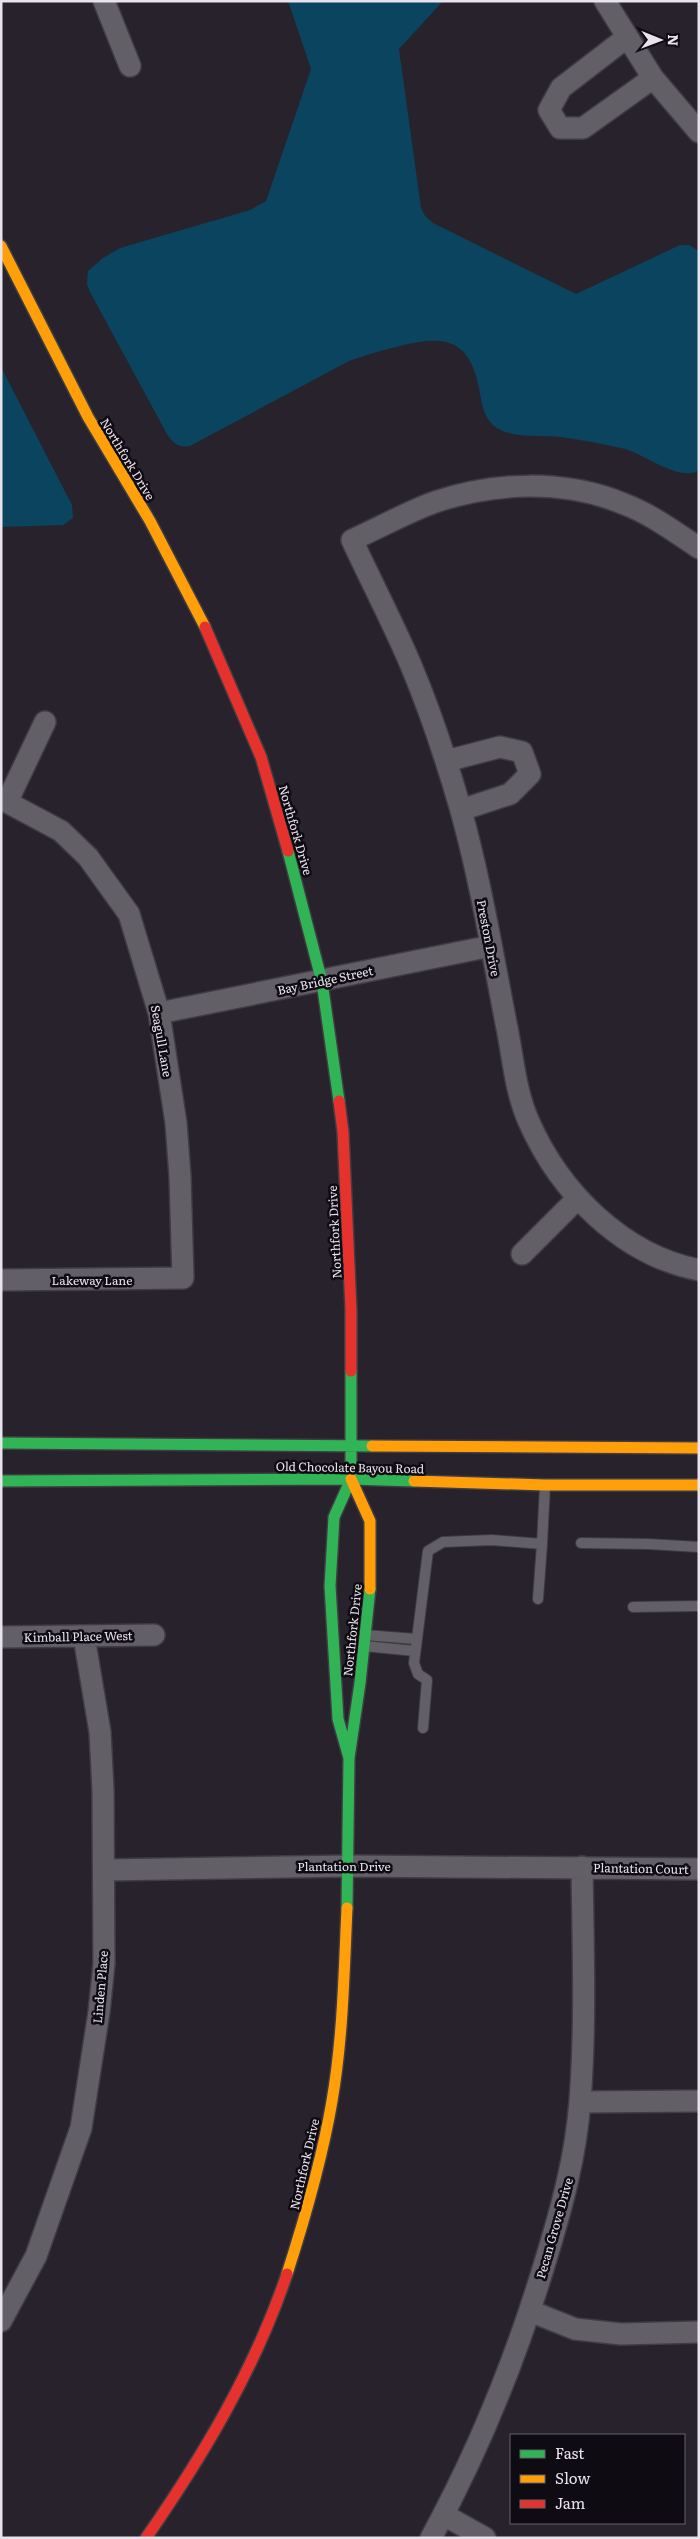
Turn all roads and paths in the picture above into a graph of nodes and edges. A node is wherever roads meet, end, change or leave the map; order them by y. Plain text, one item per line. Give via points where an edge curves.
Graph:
1 (104, 1) edge
2 (605, 1) edge
3 (626, 38) junction
4 (130, 66) dead end
5 (653, 78) junction
6 (699, 132) edge
7 (1, 246) edge
8 (699, 548) edge
9 (46, 722) dead end
10 (446, 760) junction
11 (5, 799) edge
12 (461, 810) junction
13 (491, 946) junction
14 (322, 982) junction
15 (159, 1014) junction
16 (578, 1198) junction
17 (522, 1254) dead end
18 (699, 1270) edge
19 (183, 1278) joint
20 (1, 1280) edge
21 (1, 1443) edge
22 (351, 1445) junction
23 (699, 1448) edge
24 (351, 1480) junction
25 (1, 1481) edge
26 (545, 1484) junction
27 (699, 1485) edge
28 (581, 1543) dead end
29 (542, 1544) junction
30 (699, 1547) edge
31 (538, 1599) dead end
32 (699, 1606) edge
33 (633, 1607) dead end
34 (154, 1635) dead end
35 (1, 1637) edge
36 (84, 1637) junction
37 (416, 1639) junction
38 (364, 1641) junction
39 (415, 1651) junction
40 (423, 1728) dead end
41 (348, 1758) junction
42 (350, 1866) junction
43 (582, 1867) junction
44 (699, 1869) edge
45 (105, 1870) junction
46 (699, 2101) edge
47 (580, 2102) junction
48 (530, 2311) junction
49 (1, 2321) edge
50 (699, 2332) edge
51 (444, 2515) junction
52 (146, 2538) edge
53 (431, 2538) edge
54 (485, 2538) edge

1 - 4 street
2 - 3 street
3 - 5 street
3 - 5 street via 560,88 549,110 560,128 583,128
5 - 6 street
7 - 14 street, Northfork Drive via 88,417 193,600 227,676 261,757
8 - 10 street, Preston Drive via 666,525 624,504 584,492 539,486 506,486 474,491 434,503 352,540 410,663
9 - 11 street
10 - 12 street, Preston Drive
10 - 12 street via 500,747 522,752 530,774 510,794
11 - 15 street, Seagull Lane via 61,831 88,857 129,914
12 - 13 street, Preston Drive
13 - 14 street, Bay Bridge Street
13 - 16 street, Preston Drive via 516,1079 528,1122 550,1161
14 - 15 street, Bay Bridge Street
14 - 22 street, Northfork Drive via 344,1152 351,1310
15 - 19 street, Seagull Lane via 176,1124
16 - 17 street
16 - 18 street, Preston Drive via 611,1230 683,1267
19 - 20 street, Lakeway Lane
21 - 22 street, Old Chocolate Bayou Road
22 - 23 street, Old Chocolate Bayou Road
22 - 24 street, Northfork Drive
24 - 25 street, Old Chocolate Bayou Road
24 - 26 street, Old Chocolate Bayou Road
24 - 38 street, Northfork Drive via 370,1521 371,1577
24 - 41 street, Northfork Drive via 334,1517 330,1586 338,1719
26 - 27 street, Old Chocolate Bayou Road
26 - 29 lane
28 - 30 lane
29 - 31 lane
29 - 37 lane via 492,1540 443,1542 428,1551
32 - 33 lane
34 - 36 street, Kimball Place West
35 - 36 street, Kimball Place West
36 - 45 street, Linden Place via 100,1732
37 - 38 lane
37 - 39 lane
38 - 39 lane
38 - 41 street, Northfork Drive
39 - 40 lane via 418,1674 428,1680
41 - 42 street, Northfork Drive
42 - 43 street, Plantation Drive
42 - 45 street, Plantation Drive
42 - 52 street, Northfork Drive via 342,2018 333,2092 316,2180 300,2235 275,2309 228,2410
43 - 44 street, Plantation Court
43 - 47 street, Pecan Grove Drive via 584,1967
45 - 49 street, Linden Place via 104,1964 91,2075 81,2128 36,2256
46 - 47 street
47 - 48 street, Pecan Grove Drive via 567,2190
48 - 50 street via 575,2329 621,2334
48 - 51 street, Pecan Grove Drive via 503,2388
51 - 53 street, Pecan Grove Drive
51 - 54 street

